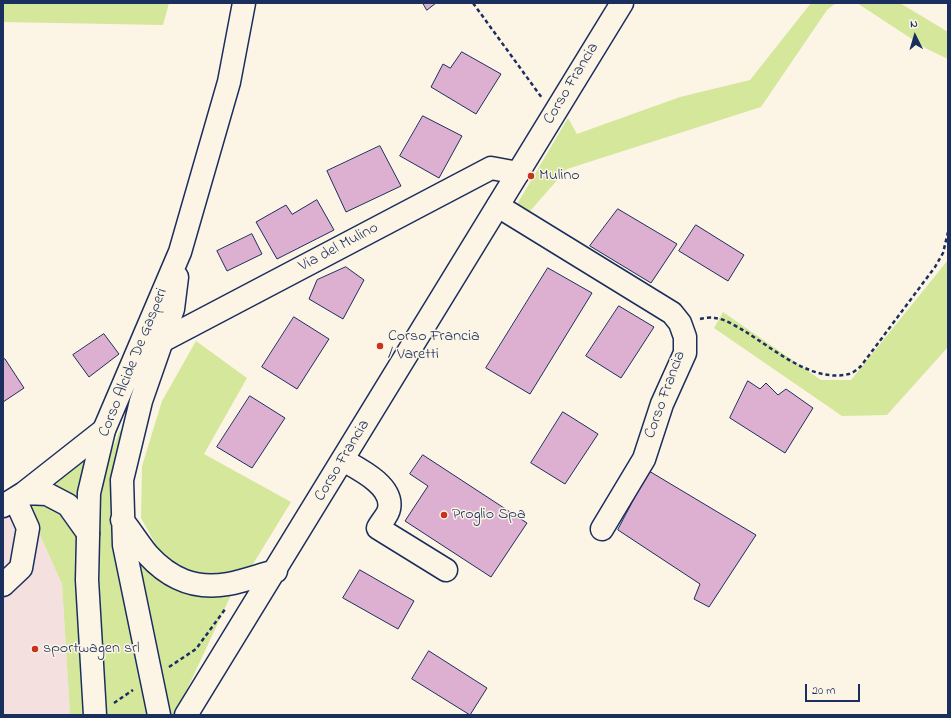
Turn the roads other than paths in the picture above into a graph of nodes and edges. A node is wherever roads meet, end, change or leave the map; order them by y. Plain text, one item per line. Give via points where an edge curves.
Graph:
1 (244, 3) edge
2 (622, 3) edge
3 (518, 172) junction
4 (498, 206) junction
5 (180, 252) junction
6 (162, 341) junction
7 (104, 430) junction
8 (343, 460) junction
9 (14, 499) edge
10 (122, 520) junction
11 (602, 529) dead end
12 (88, 533) junction
13 (446, 570) dead end
14 (276, 571) junction
15 (3, 585) edge
16 (94, 715) edge
17 (159, 715) edge
18 (186, 715) edge

1 - 5 main road, Corso Alcide De Gasperi via 229,82
2 - 3 main road, Corso Francia
3 - 4 main road, Corso Francia
3 - 6 main road, Via del Mulino via 491,168
4 - 8 main road, Corso Francia
4 - 11 main road, Corso Francia via 672,313 680,323 685,337 685,353 662,404 644,459
5 - 6 main road, Corso Alcide De Gasperi via 173,309
5 - 7 main road, Corso Alcide De Gasperi
6 - 10 main road, Corso Alcide De Gasperi via 141,401 122,480
7 - 9 main road
7 - 12 main road, Corso Alcide De Gasperi via 89,493
8 - 13 main road via 371,476 388,495 389,509 378,528
8 - 14 main road, Corso Francia
9 - 12 main road via 47,494 68,505
9 - 15 main road via 28,528 21,568
10 - 14 main road via 159,566 184,582 206,586 228,584
10 - 17 main road, Corso Alcide De Gasperi via 124,545
12 - 16 main road, Corso Alcide De Gasperi via 87,580
14 - 18 main road, Corso Francia

